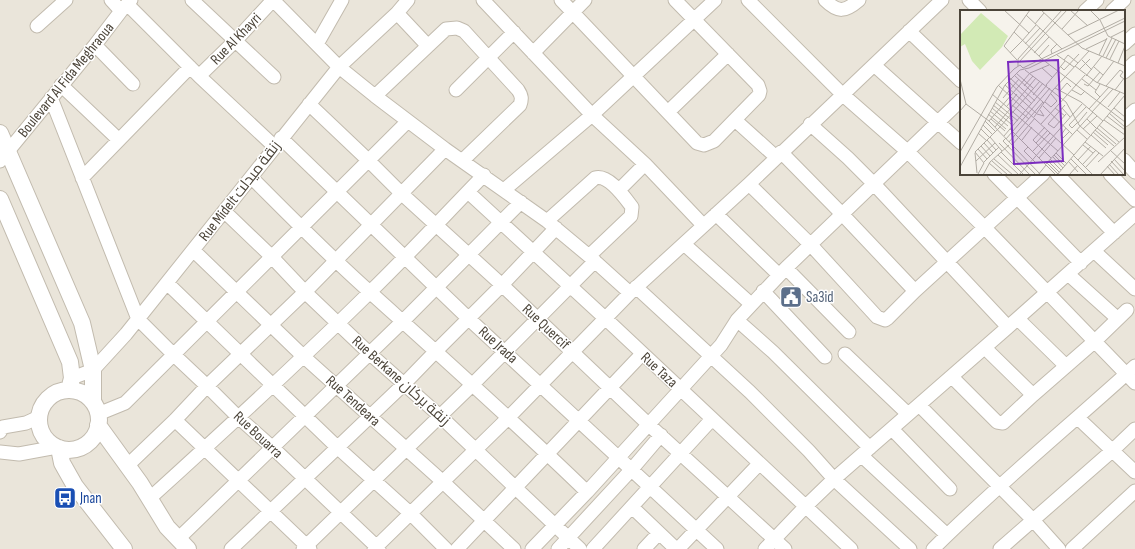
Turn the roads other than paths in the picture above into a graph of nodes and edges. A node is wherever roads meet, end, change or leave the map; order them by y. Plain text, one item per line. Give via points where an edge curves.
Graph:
1 (66, 0) edge
2 (110, 0) edge
3 (192, 0) edge
4 (273, 0) edge
5 (342, 0) edge
6 (408, 0) edge
7 (483, 0) edge
8 (561, 0) edge
9 (585, 0) edge
10 (675, 0) edge
11 (716, 0) edge
12 (748, 0) edge
13 (824, 0) edge
14 (859, 0) edge
15 (942, 0) edge
16 (969, 0) edge
17 (1097, 0) edge
18 (1124, 0) edge
19 (127, 5) edge
20 (979, 10) edge
21 (1086, 10) edge
22 (1113, 10) edge
23 (397, 12) junction
24 (573, 12) junction
25 (694, 20) junction
26 (37, 26) dead end
27 (909, 31) junction
28 (514, 32) junction
29 (1135, 34) edge
30 (236, 40) junction
31 (1125, 43) edge
32 (317, 44) junction
33 (95, 45) junction
34 (428, 46) junction
35 (533, 53) junction
36 (728, 54) junction
37 (488, 58) junction
38 (1135, 62) edge
39 (874, 65) junction
40 (339, 67) junction
41 (1125, 71) edge
42 (194, 72) junction
43 (633, 76) junction
44 (274, 77) dead end
45 (960, 80) edge
46 (133, 84) dead end
47 (61, 85) junction
48 (456, 90) dead end
49 (842, 94) junction
50 (375, 96) junction
51 (51, 98) junction
52 (960, 101) edge
53 (309, 104) junction
54 (1135, 110) edge
55 (668, 112) junction
56 (592, 115) junction
57 (1125, 119) edge
58 (735, 120) junction
59 (408, 121) junction
60 (939, 122) junction
61 (810, 124) junction
62 (0, 133) edge
63 (119, 140) junction
64 (278, 142) junction
65 (960, 142) edge
66 (446, 149) junction
67 (906, 151) junction
68 (778, 155) junction
69 (4, 156) edge
70 (368, 160) junction
71 (462, 160) junction
72 (645, 164) junction
73 (484, 175) junction
74 (995, 175) edge
75 (1042, 175) edge
76 (1058, 175) edge
77 (1111, 175) edge
78 (251, 177) junction
79 (82, 178) junction
80 (749, 184) junction
81 (874, 184) junction
82 (504, 190) junction
83 (619, 190) junction
84 (337, 192) junction
85 (468, 192) junction
86 (402, 194) junction
87 (1018, 198) junction
88 (0, 199) edge
89 (1135, 200) edge
90 (521, 202) junction
91 (224, 211) junction
92 (716, 214) junction
93 (842, 214) junction
94 (501, 222) junction
95 (1132, 222) edge
96 (551, 224) junction
97 (703, 225) junction
98 (371, 226) junction
99 (436, 226) junction
100 (302, 227) junction
101 (986, 228) junction
102 (1114, 233) junction
103 (684, 244) junction
104 (810, 244) junction
105 (193, 250) junction
106 (534, 252) junction
107 (1094, 252) junction
108 (469, 255) junction
109 (271, 256) junction
110 (405, 257) junction
111 (592, 258) junction
112 (336, 260) junction
113 (947, 262) junction
114 (1081, 263) junction
115 (782, 272) junction
116 (1068, 274) junction
117 (167, 282) junction
118 (502, 285) junction
119 (569, 285) junction
120 (436, 287) junction
121 (1135, 289) edge
122 (633, 290) junction
123 (915, 291) junction
124 (236, 292) junction
125 (305, 292) junction
126 (370, 292) junction
127 (763, 292) junction
128 (1047, 293) junction
129 (751, 304) junction
130 (538, 318) junction
131 (138, 319) junction
132 (469, 319) junction
133 (606, 319) junction
134 (206, 320) junction
135 (737, 320) junction
136 (403, 321) junction
137 (338, 323) junction
138 (1013, 323) junction
139 (271, 325) junction
140 (849, 332) dead end
141 (1095, 341) junction
142 (985, 348) junction
143 (505, 351) junction
144 (435, 352) junction
145 (573, 352) junction
146 (368, 353) junction
147 (173, 354) junction
148 (240, 354) junction
149 (642, 354) junction
150 (845, 354) dead end
151 (303, 356) junction
152 (710, 356) junction
153 (825, 357) dead end
154 (1066, 366) junction
155 (93, 370) junction
156 (1132, 374) edge
157 (952, 377) junction
158 (71, 384) junction
159 (404, 384) junction
160 (541, 384) junction
161 (272, 385) junction
162 (472, 385) junction
163 (207, 386) junction
164 (336, 386) junction
165 (610, 387) junction
166 (680, 389) junction
167 (1032, 395) junction
168 (919, 405) junction
169 (96, 414) junction
170 (908, 414) junction
171 (305, 416) junction
172 (370, 416) junction
173 (440, 416) junction
174 (39, 417) junction
175 (238, 417) junction
176 (508, 418) junction
177 (1078, 418) junction
178 (712, 419) junction
179 (175, 420) junction
180 (579, 420) junction
181 (648, 424) junction
182 (1, 428) edge
183 (892, 429) junction
184 (1135, 429) edge
185 (661, 435) junction
186 (58, 448) junction
187 (204, 448) junction
188 (273, 448) junction
189 (337, 448) junction
190 (406, 449) junction
191 (476, 450) junction
192 (1113, 450) junction
193 (0, 452) edge
194 (866, 452) junction
195 (547, 454) junction
196 (680, 454) junction
197 (619, 456) junction
198 (760, 464) junction
199 (127, 466) junction
200 (632, 469) junction
201 (1135, 472) edge
202 (306, 478) junction
203 (834, 479) junction
204 (238, 480) junction
205 (373, 481) junction
206 (442, 481) junction
207 (650, 486) junction
208 (999, 486) junction
209 (516, 487) junction
210 (950, 489) dead end
211 (1135, 491) edge
212 (586, 492) junction
213 (727, 496) junction
214 (149, 499) junction
215 (632, 507) junction
216 (805, 507) junction
217 (271, 512) junction
218 (340, 513) junction
219 (410, 513) junction
220 (483, 520) junction
221 (1033, 520) junction
222 (554, 526) junction
223 (697, 529) junction
224 (659, 532) junction
225 (947, 535) junction
226 (568, 538) junction
227 (774, 539) junction
228 (183, 544) edge
229 (845, 547) edge
230 (307, 548) edge
231 (376, 548) edge
232 (124, 549) edge
233 (231, 549) edge
234 (446, 549) edge
235 (457, 549) edge
236 (514, 549) edge
237 (532, 549) edge
238 (558, 549) edge
239 (580, 549) edge
240 (593, 549) edge
241 (644, 549) edge
242 (677, 549) edge
243 (718, 549) edge
244 (765, 549) edge
245 (784, 549) edge
246 (910, 549) edge
247 (933, 549) edge
248 (1000, 549) edge
249 (1059, 549) edge
250 (1072, 549) edge

1 - 26 street
2 - 19 street, Rue Jrada
3 - 30 street
4 - 30 street, Rue Al Khayri
4 - 32 street
5 - 32 street
6 - 23 street, Rue Midelt زنقة ميدلت
7 - 28 street
8 - 24 street
9 - 24 street
10 - 25 street
11 - 25 street
12 - 49 street
13 - 14 street via 842,10 850,8
15 - 27 street
16 - 20 street
17 - 21 street
18 - 22 street
19 - 33 street, Boulevard Al Fida Meghraoua
19 - 42 street, Rue Jrada
23 - 34 street
23 - 40 street, Rue Midelt زنقة ميدلت
24 - 35 street
24 - 43 street
25 - 36 street
25 - 43 street
27 - 39 street
27 - 45 street
28 - 35 street
28 - 37 street
29 - 31 street
30 - 42 street, Rue Al Khayri
30 - 44 street
32 - 40 street
33 - 46 street
33 - 47 street, Boulevard Al Fida Meghraoua
34 - 37 street via 446,29 457,28 464,31
34 - 50 street
35 - 56 street
36 - 55 street
36 - 58 street via 758,85 760,91
37 - 48 street
37 - 71 street via 518,90 522,99 520,104
38 - 41 street
39 - 49 street
39 - 60 street
40 - 50 street
40 - 53 street, Rue Midelt زنقة ميدلت
42 - 63 street, Rue Al Khayri
42 - 64 street, Rue Jrada
43 - 55 street
43 - 56 street
47 - 51 street, Boulevard Al Fida Meghraoua
47 - 63 street
49 - 61 street
49 - 67 street
50 - 59 street
51 - 69 street, Boulevard Al Fida Meghraoua
51 - 79 street
52 - 60 street
53 - 64 street, Rue Midelt زنقة ميدلت
53 - 70 street, Rue Quercif
54 - 57 street
55 - 58 street via 697,143 701,144 714,141
56 - 72 street
56 - 82 street
58 - 68 street
59 - 66 street
59 - 70 street
60 - 65 street
60 - 67 street
61 - 68 street
61 - 81 street
62 - 69 street
63 - 79 street, Rue Al Khayri
64 - 78 street, Rue Midelt زنقة ميدلت
64 - 84 street, Rue Jrada
66 - 71 street
66 - 86 street
67 - 81 street
67 - 101 street
68 - 80 street
68 - 93 street
69 - 155 street via 82,323
70 - 84 street
70 - 86 street, Rue Quercif
71 - 73 street
72 - 83 street
72 - 97 street
73 - 82 street
73 - 85 street
74 - 87 street
75 - 87 street
76 - 102 street
77 - 89 street
78 - 91 street, Rue Midelt زنقة ميدلت
78 - 100 street
79 - 131 street
80 - 92 street
80 - 104 street
81 - 93 street
81 - 113 street
82 - 90 street
83 - 96 street via 601,177 595,178
83 - 111 street via 632,207 631,216
84 - 98 street, Rue Jrada
84 - 100 street
85 - 94 street, Rue Taza
85 - 99 street
86 - 98 street
86 - 99 street, Rue Quercif
87 - 101 street
87 - 114 street
88 - 158 street via 66,351 70,362
90 - 94 street
90 - 96 street
91 - 105 street, Rue Midelt زنقة ميدلت
91 - 109 street, Rue Berkane زنقة بركان
92 - 97 street
92 - 115 street
93 - 104 street
93 - 123 street
94 - 106 street, Rue Taza
94 - 108 street
95 - 102 street
96 - 106 street
96 - 111 street
97 - 103 street
98 - 110 street, Rue Jrada
98 - 112 street
99 - 108 street, Rue Quercif
99 - 110 street
100 - 109 street
100 - 112 street
101 - 113 street
101 - 128 street
102 - 107 street
103 - 122 street
103 - 129 street
104 - 115 street
104 - 123 street via 881,319 888,318
105 - 117 street, Rue Midelt زنقة ميدلت
105 - 124 street, Rue Tendeara
106 - 118 street
106 - 119 street, Rue Taza
107 - 114 street
107 - 121 street
108 - 118 street, Rue Quercif
108 - 120 street
109 - 124 street
109 - 125 street, Rue Berkane زنقة بركان
110 - 120 street, Rue Jrada
110 - 126 street
111 - 119 street
111 - 122 street
112 - 125 street
112 - 126 street
113 - 123 street
113 - 138 street
114 - 116 street
115 - 127 street
115 - 140 street
116 - 128 street
116 - 141 street via 1123,314
117 - 131 street, Rue Midelt زنقة ميدلت
117 - 134 street
118 - 130 street, Rue Quercif
118 - 132 street
119 - 130 street
119 - 133 street, Rue Taza
120 - 132 street, Rue Jrada
120 - 136 street
122 - 133 street
122 - 152 street
124 - 134 street
124 - 139 street, Rue Tendeara
125 - 137 street, Rue Berkane زنقة بركان
125 - 139 street
126 - 136 street
126 - 137 street
127 - 129 street
127 - 153 street
128 - 138 street
128 - 141 street
129 - 135 street
130 - 143 street
130 - 145 street, Rue Quercif
131 - 147 street, Rue Bouarra
131 - 155 street, Rue Midelt زنقة ميدلت
132 - 143 street, Rue Jrada
132 - 144 street
133 - 145 street
133 - 149 street, Rue Taza
134 - 147 street
134 - 148 street
135 - 152 street
135 - 194 street via 773,352
136 - 144 street
136 - 146 street
137 - 146 street, Rue Berkane زنقة بركان
137 - 151 street
138 - 142 street
138 - 154 street
139 - 148 street
139 - 151 street, Rue Tendeara
141 - 154 street
141 - 156 street
142 - 157 street
142 - 167 street
143 - 160 street, Rue Jrada
143 - 162 street
144 - 159 street
144 - 162 street
145 - 160 street
145 - 165 street, Rue Quercif
146 - 159 street, Rue Berkane زنقة بركان
146 - 164 street
147 - 163 street, Rue Bouarra
147 - 169 street via 125,403
148 - 161 street
148 - 163 street
149 - 165 street
149 - 166 street, Rue Taza
150 - 170 street
151 - 161 street
151 - 164 street, Rue Tendeara
152 - 166 street
152 - 203 street via 778,419
154 - 167 street
155 - 158 street, Rue Midelt زنقة ميدلت
155 - 169 street
156 - 177 street
157 - 167 street via 1001,424
157 - 168 street
158 - 169 street via 74,391 85,395
158 - 174 street via 46,401
159 - 172 street
159 - 173 street, Rue Berkane زنقة بركان
160 - 176 street
160 - 180 street, Rue Jrada
161 - 171 street
161 - 175 street
162 - 173 street
162 - 176 street
163 - 175 street, Rue Bouarra
163 - 179 street
164 - 171 street
164 - 172 street, Rue Tendeara
165 - 180 street
165 - 181 street, Rue Quercif
166 - 178 street, Rue Taza
166 - 181 street
168 - 170 street
168 - 208 street
169 - 186 street via 94,437 84,446 72,450
169 - 199 street
170 - 183 street
171 - 188 street
171 - 189 street
172 - 189 street
172 - 190 street, Rue Tendeara
173 - 190 street
173 - 191 street, Rue Berkane زنقة بركان
174 - 182 street via 26,423
174 - 186 street via 46,438
175 - 187 street
175 - 188 street, Rue Bouarra
176 - 191 street
176 - 195 street
177 - 192 street
177 - 208 street
178 - 196 street
178 - 198 street, Rue Taza
179 - 187 street
179 - 199 street
180 - 195 street
180 - 197 street, Rue Jrada
181 - 185 street, Rue Quercif
181 - 197 street
183 - 194 street
183 - 210 street
184 - 192 street
185 - 196 street, Rue Quercif
185 - 200 street
186 - 193 street via 19,454
186 - 232 street via 62,463 74,486
187 - 204 street
187 - 214 street
188 - 202 street, Rue Bouarra
188 - 204 street
189 - 202 street
189 - 205 street
190 - 205 street
190 - 206 street, Rue Tendeara
191 - 206 street
191 - 209 street, Rue Berkane زنقة بركان
192 - 201 street
192 - 221 street
194 - 203 street
194 - 225 street
195 - 209 street
195 - 212 street
196 - 207 street
196 - 213 street, Rue Quercif
197 - 200 street, Rue Jrada
197 - 212 street
198 - 213 street
198 - 216 street, Rue Taza
199 - 214 street
200 - 207 street, Rue Jrada
200 - 226 street
202 - 217 street
202 - 218 street, Rue Bouarra
203 - 216 street
203 - 246 street
204 - 217 street
204 - 228 street
205 - 218 street
205 - 219 street
206 - 219 street
206 - 220 street, Rue Tendeara
207 - 215 street
207 - 223 street, Rue Jrada
208 - 221 street
208 - 225 street
209 - 220 street
209 - 222 street, Rue Berkane زنقة بركان
211 - 250 street
212 - 222 street
213 - 223 street
213 - 227 street, Rue Quercif
214 - 228 street via 167,527
215 - 224 street
215 - 240 street
216 - 227 street
216 - 229 street, Rue Taza
217 - 230 street
217 - 233 street
218 - 230 street
218 - 231 street, Rue Bouarra
219 - 231 street
219 - 234 street
220 - 235 street
220 - 236 street, Rue Tendeara
221 - 248 street
221 - 249 street
222 - 226 street, Rue Berkane زنقة بركان
222 - 237 street
223 - 242 street
223 - 243 street, Rue Jrada
224 - 241 street
224 - 242 street
225 - 247 street
226 - 238 street
226 - 239 street, Rue Berkane زنقة بركان
227 - 244 street
227 - 245 street, Rue Quercif

